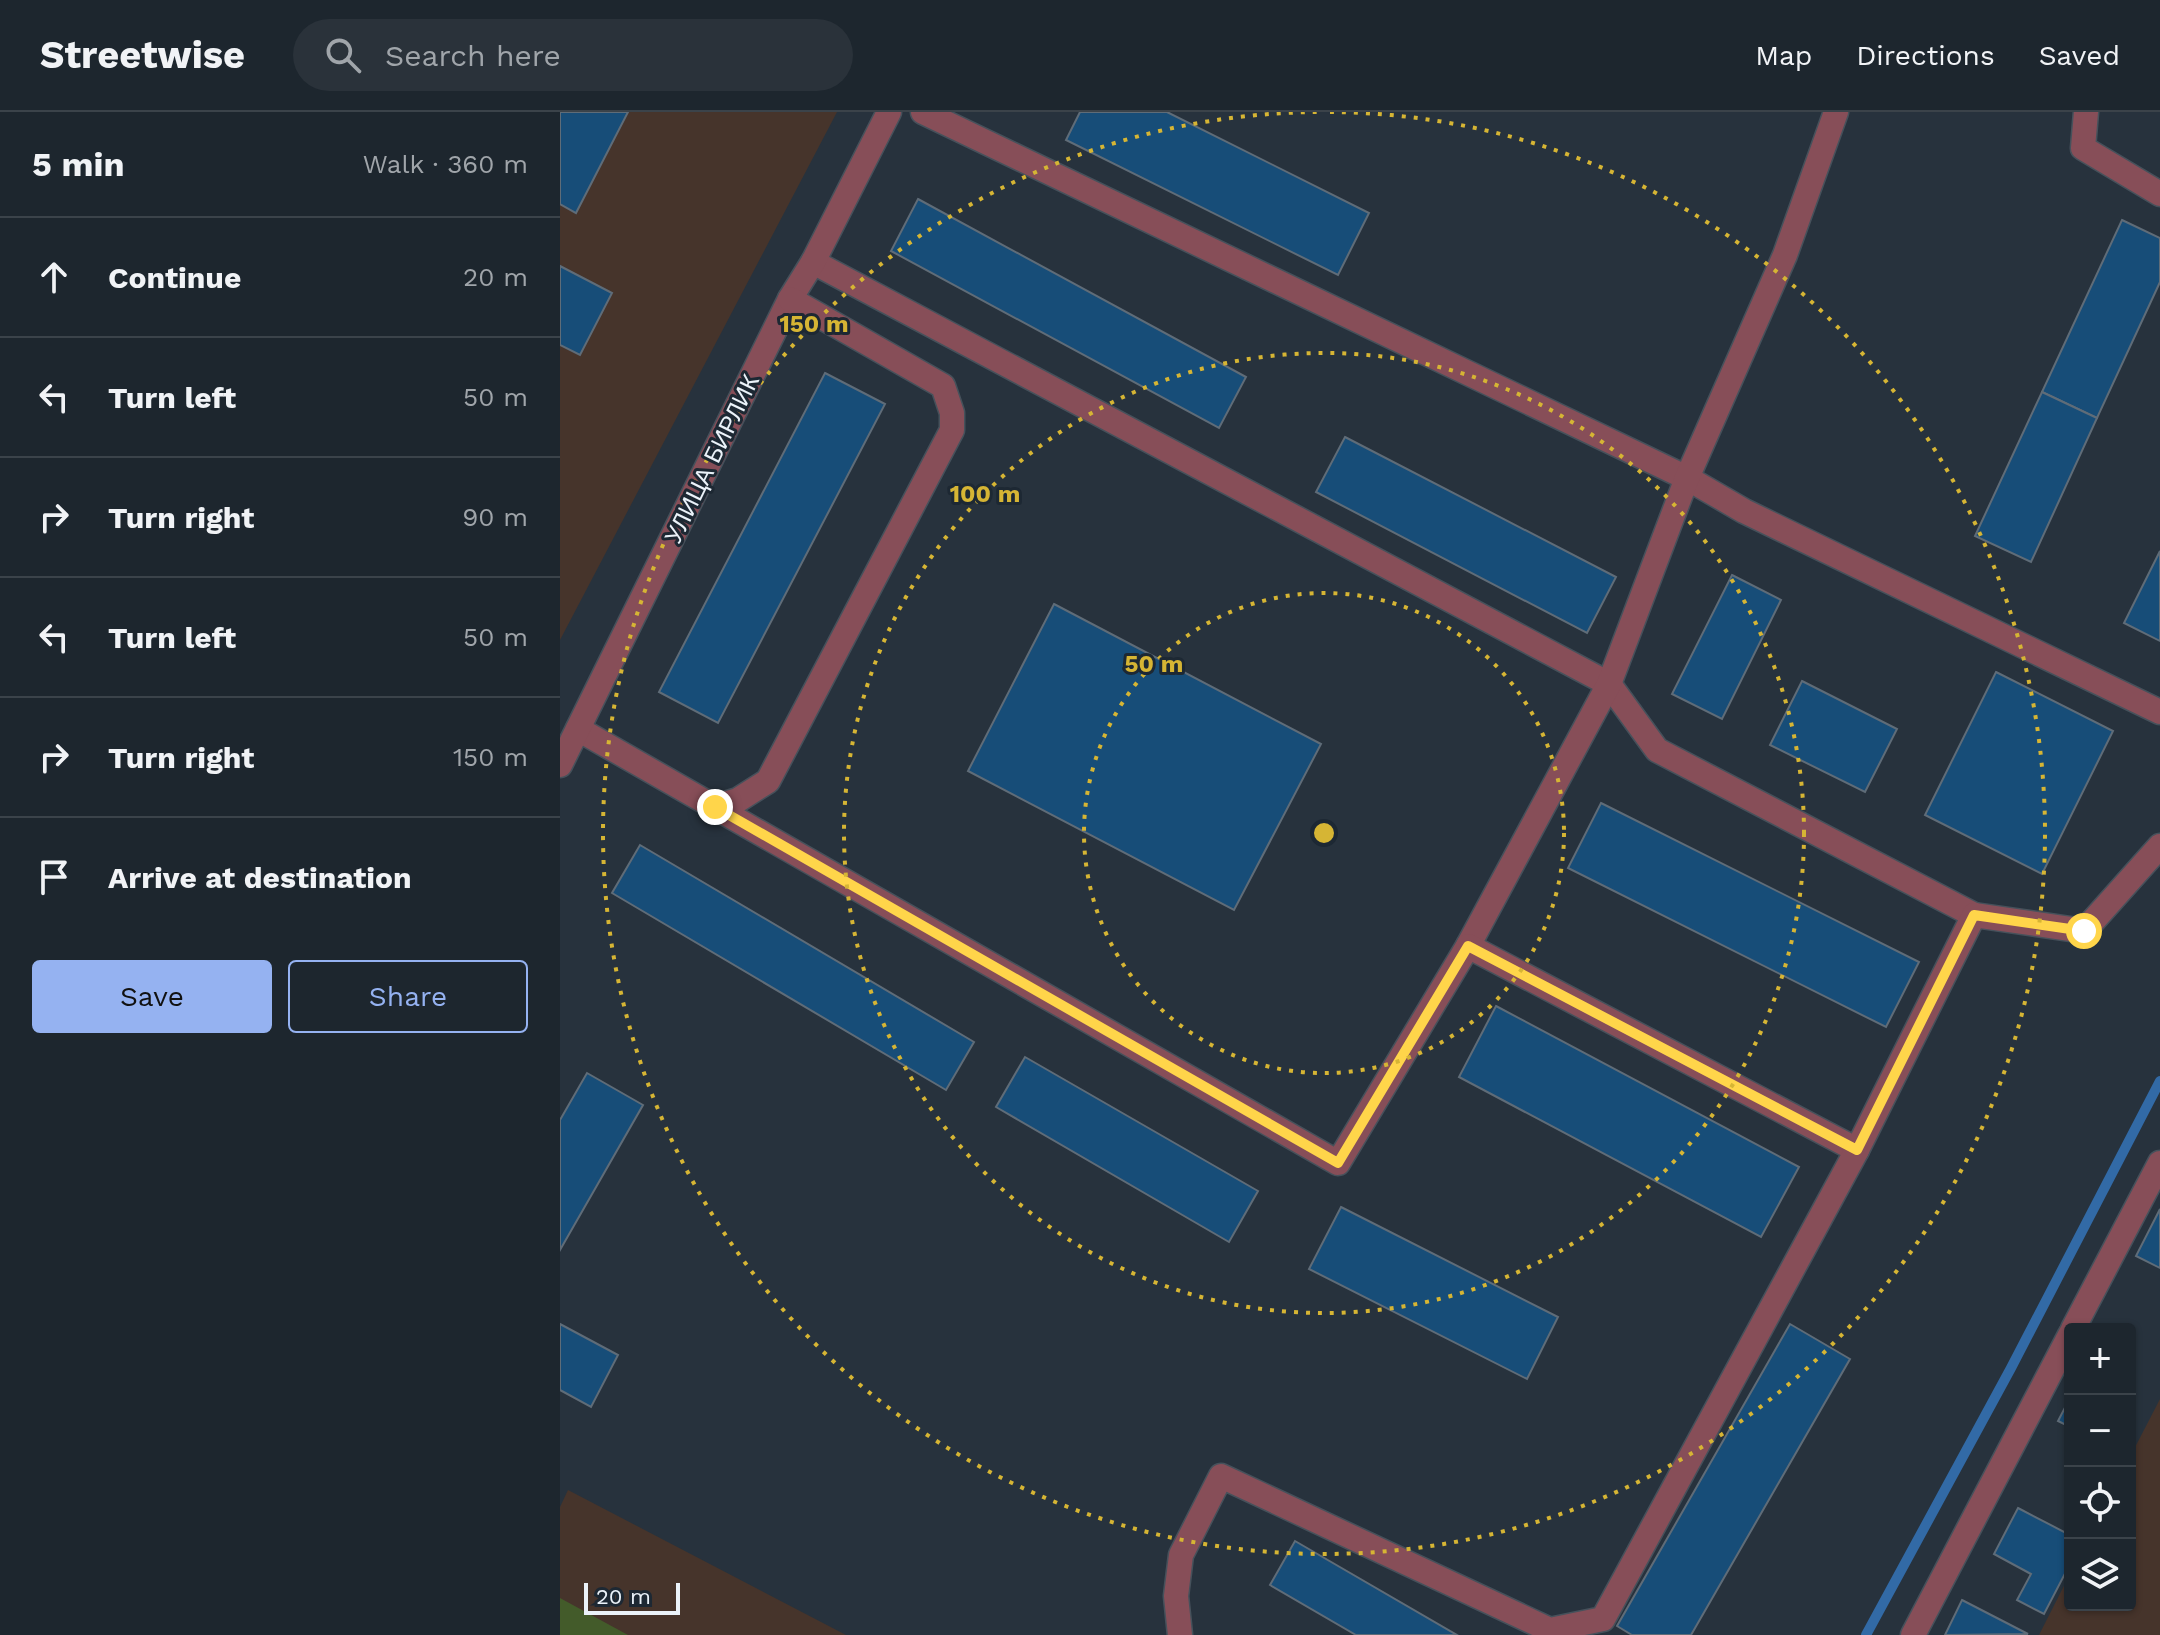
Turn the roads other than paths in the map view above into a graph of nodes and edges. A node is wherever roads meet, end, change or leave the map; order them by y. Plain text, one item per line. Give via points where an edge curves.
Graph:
1 (889, 112) edge
2 (923, 112) edge
3 (1836, 112) edge
4 (2086, 112) edge
5 (2160, 194) edge
6 (813, 262) junction
7 (790, 299) junction
8 (1687, 478) junction
9 (1609, 684) junction
10 (2160, 712) edge
11 (578, 729) junction
12 (560, 765) edge
13 (715, 807) junction
14 (2160, 846) edge
15 (1974, 915) junction
16 (1468, 946) junction
17 (1857, 1150) junction
18 (2160, 1163) edge
19 (2076, 1323) edge
20 (2064, 1346) edge
21 (1180, 1635) edge
22 (1913, 1635) edge

1 - 6 street, УЛИЦА БИРЛИК
2 - 8 street
3 - 8 street via 1785,255
4 - 5 street via 2083,148
6 - 7 street, УЛИЦА БИРЛИК
6 - 9 street
7 - 11 street, УЛИЦА БИРЛИК
7 - 13 street via 943,386 952,430 768,781
8 - 9 street
8 - 10 street via 1744,511
9 - 15 street via 1657,750
9 - 16 street
11 - 12 street, УЛИЦА БИРЛИК
11 - 13 street
13 - 16 street via 1338,1163
14 - 15 street via 2084,931
15 - 17 street
16 - 17 street
17 - 21 street via 1603,1619 1550,1630 1221,1476 1181,1555 1176,1596
18 - 19 street
20 - 22 street

